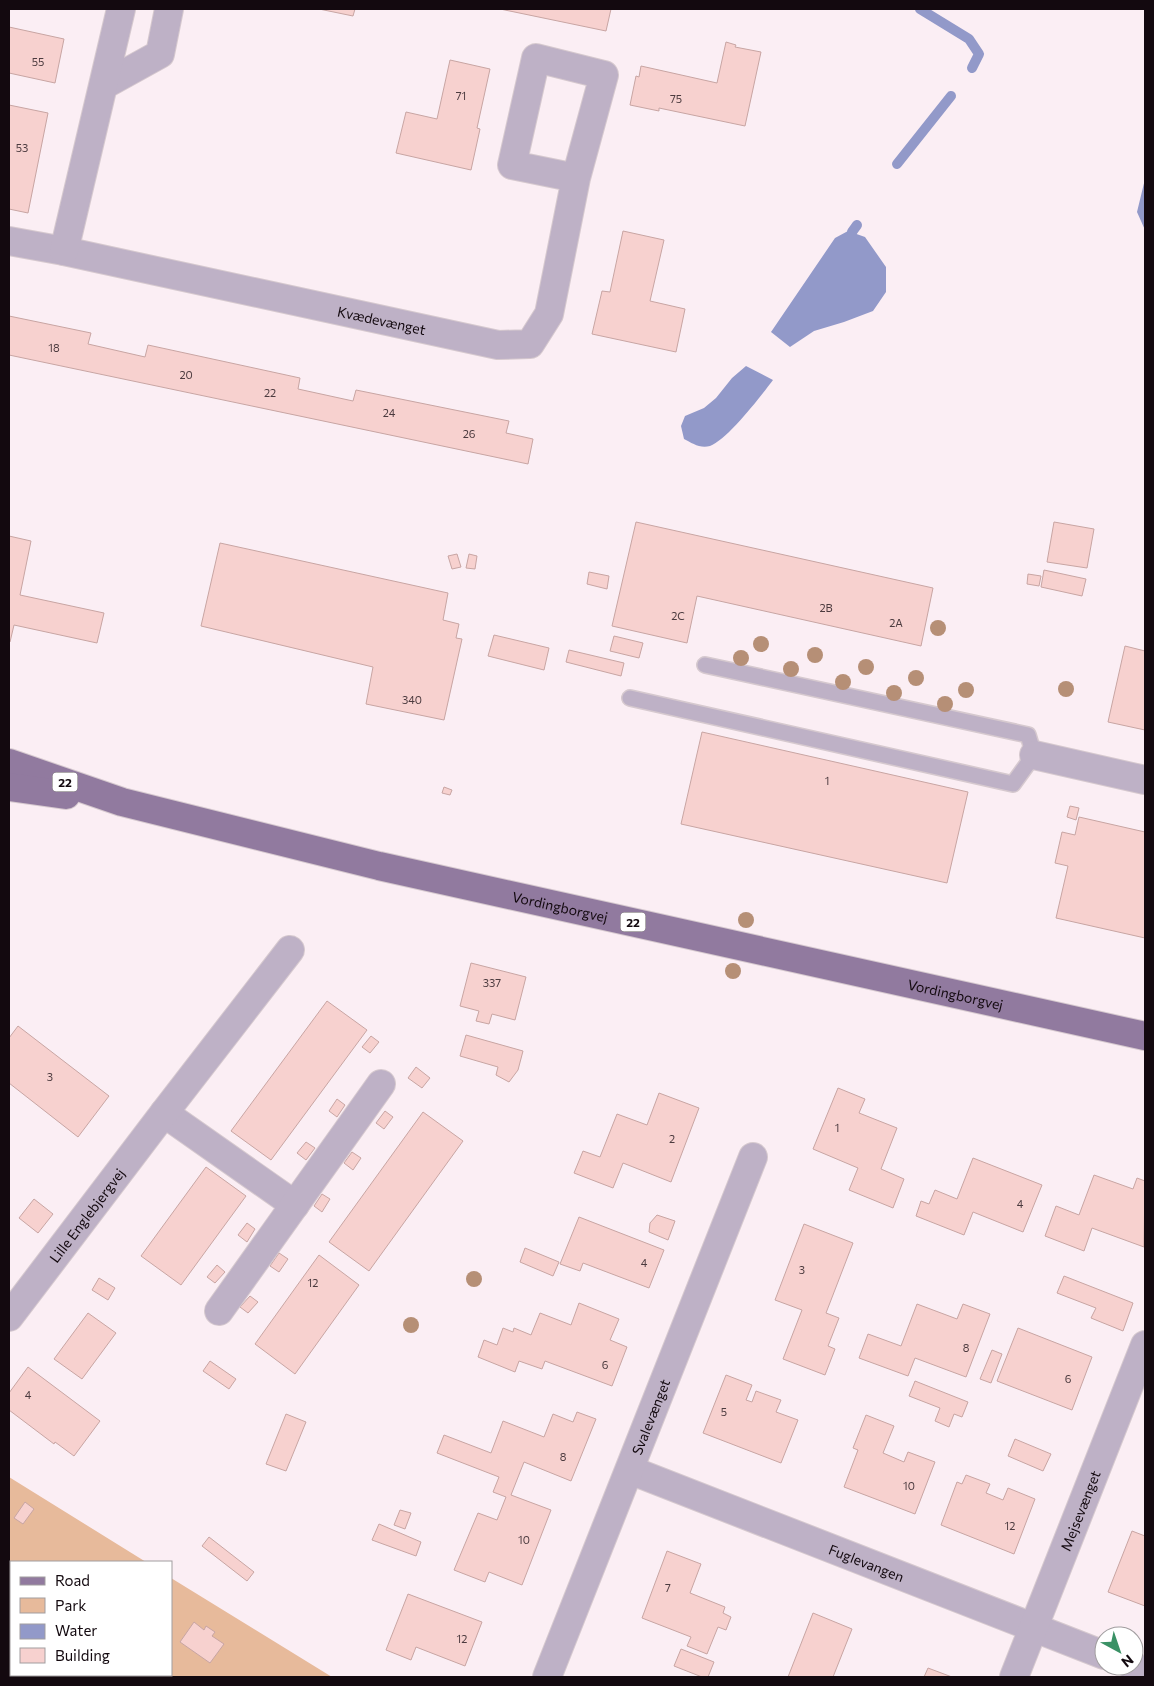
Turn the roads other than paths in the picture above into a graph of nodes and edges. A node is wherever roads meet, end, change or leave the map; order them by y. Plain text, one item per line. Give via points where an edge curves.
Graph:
1 (121, 9) edge
2 (169, 9) edge
3 (104, 85) junction
4 (576, 178) junction
5 (9, 241) edge
6 (64, 251) junction
7 (705, 665) dead end
8 (630, 698) dead end
9 (1034, 755) junction
10 (9, 763) edge
11 (1145, 780) edge
12 (9, 788) edge
13 (122, 802) junction
14 (290, 950) dead end
15 (1145, 1036) edge
16 (380, 1084) dead end
17 (164, 1113) junction
18 (753, 1157) dead end
19 (295, 1206) junction
20 (219, 1311) dead end
21 (9, 1317) edge
22 (1145, 1344) edge
23 (630, 1470) junction
24 (1034, 1628) junction
25 (1094, 1651) edge
26 (547, 1677) edge
27 (1014, 1677) edge

1 - 3 street
2 - 3 street via 160,54
3 - 6 street
4 - 4 street, Kvædevænget via 512,165 536,58 604,75
4 - 6 street, Kvædevænget via 549,314 530,344 498,345
5 - 6 street, Kvædevænget
7 - 9 lane via 1028,735
8 - 9 lane via 1013,784
9 - 11 street
10 - 13 main road, Vordingborgvej / 22
12 - 13 main road, Vordingborgvej / 22
13 - 15 main road, Vordingborgvej / 22 via 379,866
14 - 17 street, Lille Englebjergvej
16 - 19 street
17 - 19 street
17 - 21 street, Lille Englebjergvej
18 - 23 street, Svalevænget
19 - 20 street
22 - 24 street, Mejsevænget
23 - 24 street, Fuglevangen
23 - 26 street, Svalevænget
24 - 25 street, Fuglevangen
24 - 27 street, Mejsevænget

